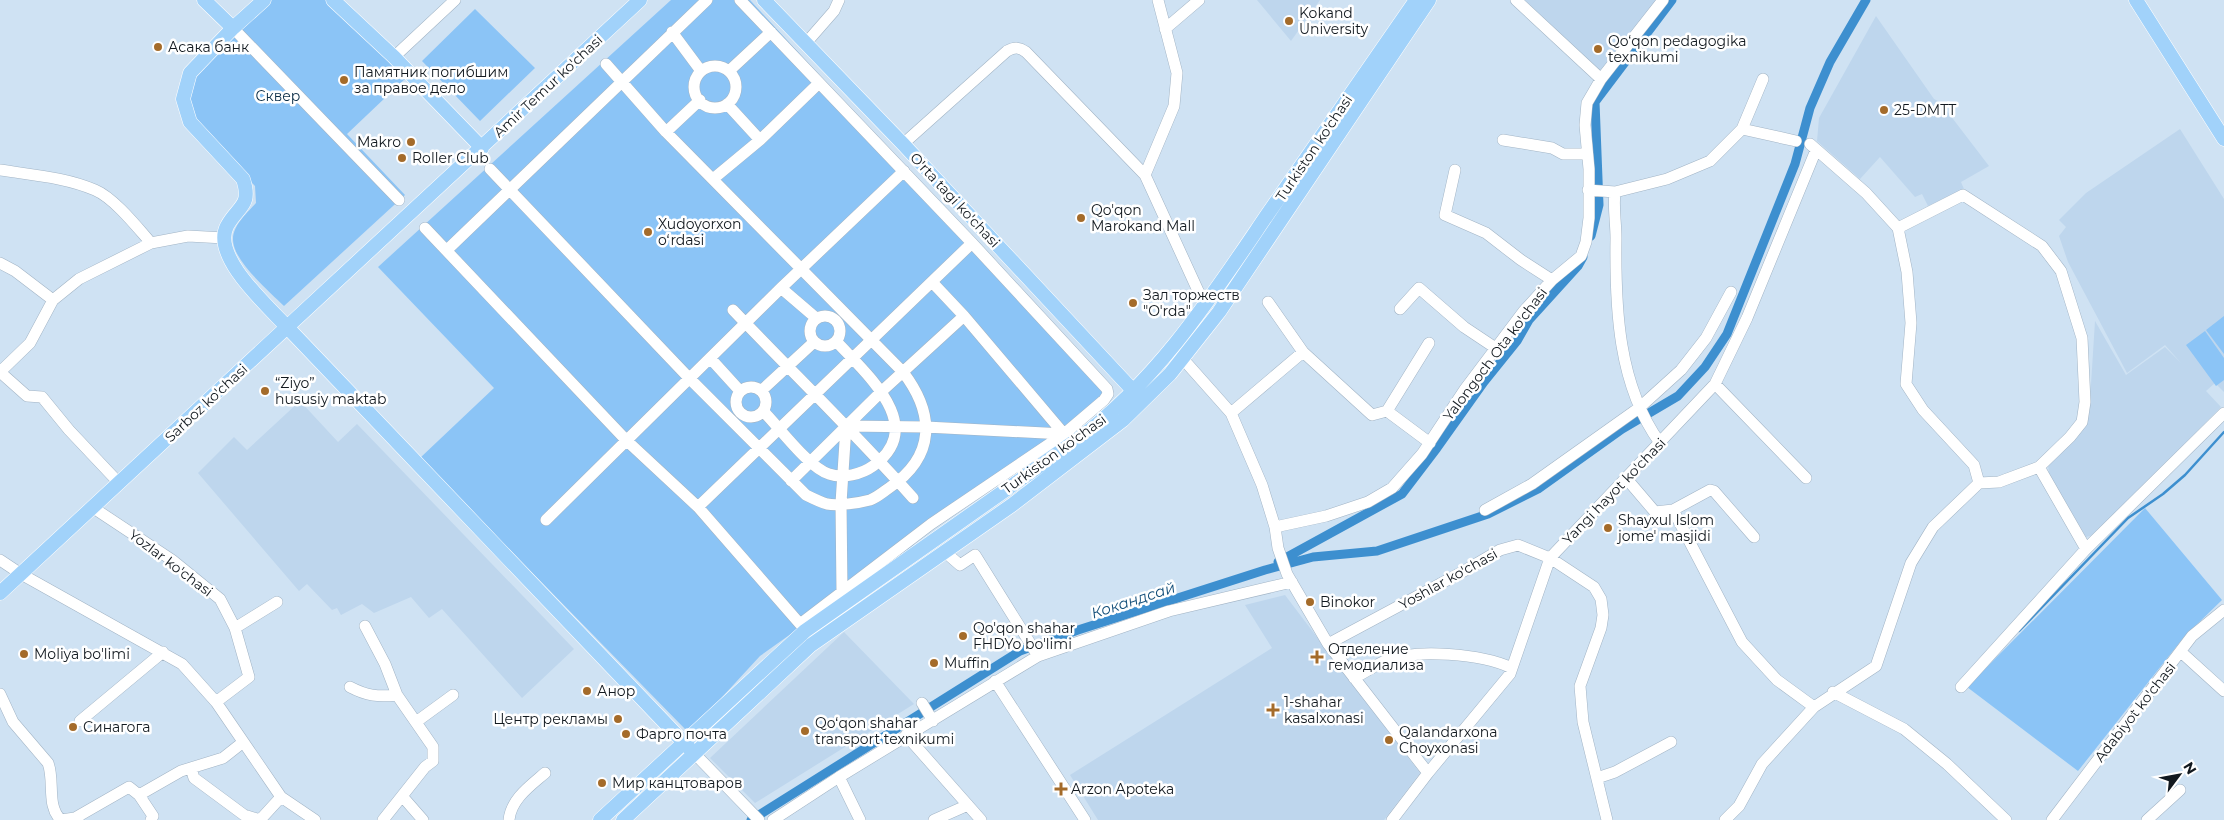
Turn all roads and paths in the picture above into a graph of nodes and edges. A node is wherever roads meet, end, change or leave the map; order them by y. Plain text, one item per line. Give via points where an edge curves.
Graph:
1 (204, 0) edge
2 (264, 0) edge
3 (333, 0) edge
4 (455, 0) edge
5 (640, 0) edge
6 (707, 0) edge
7 (740, 0) edge
8 (764, 0) edge
9 (839, 0) edge
10 (1158, 0) edge
11 (1199, 0) edge
12 (1416, 0) edge
13 (1429, 0) edge
14 (1516, 0) edge
15 (1663, 0) edge
16 (2136, 0) edge
17 (232, 28) junction
18 (1165, 29) junction
19 (672, 32) junction
20 (771, 32) junction
21 (806, 43) junction
22 (394, 57) junction
23 (606, 64) dead end
24 (701, 71) junction
25 (729, 71) junction
26 (1601, 79) junction
27 (1762, 80) dead end
28 (622, 81) junction
29 (819, 83) junction
30 (700, 100) junction
31 (727, 104) junction
32 (1742, 129) junction
33 (666, 132) junction
34 (2224, 139) edge
35 (760, 140) junction
36 (1503, 140) dead end
37 (1796, 141) dead end
38 (903, 144) junction
39 (482, 148) junction
40 (1587, 154) junction
41 (490, 169) dead end
42 (0, 170) edge
43 (1455, 170) dead end
44 (904, 171) junction
45 (1145, 175) junction
46 (713, 179) junction
47 (511, 190) junction
48 (1590, 190) junction
49 (1611, 192) junction
50 (399, 200) dead end
51 (412, 214) joint
52 (425, 228) dead end
53 (1898, 228) junction
54 (224, 238) junction
55 (151, 243) junction
56 (972, 243) junction
57 (447, 250) junction
58 (0, 264) edge
59 (801, 268) junction
60 (1552, 280) junction
61 (932, 282) junction
62 (781, 288) junction
63 (1731, 292) dead end
64 (52, 300) junction
65 (1268, 302) dead end
66 (1205, 306) junction
67 (1400, 309) dead end
68 (733, 310) dead end
69 (964, 316) junction
70 (816, 318) junction
71 (745, 323) junction
72 (288, 328) junction
73 (870, 340) junction
74 (836, 341) junction
75 (814, 342) junction
76 (1429, 343) dead end
77 (1497, 349) junction
78 (1303, 352) junction
79 (710, 358) junction
80 (852, 358) junction
81 (1183, 358) junction
82 (787, 367) junction
83 (0, 372) edge
84 (903, 372) junction
85 (690, 379) junction
86 (1715, 384) junction
87 (740, 391) junction
88 (761, 391) junction
89 (882, 391) junction
90 (1134, 391) junction
91 (816, 394) junction
92 (1144, 402) junction
93 (1639, 408) junction
94 (1387, 411) junction
95 (762, 412) junction
96 (1231, 413) junction
97 (2224, 413) edge
98 (846, 426) junction
99 (894, 426) junction
100 (926, 427) junction
101 (780, 429) junction
102 (1064, 434) junction
103 (626, 440) junction
104 (1430, 442) junction
105 (1660, 443) junction
106 (760, 447) junction
107 (810, 462) junction
108 (879, 462) junction
109 (2039, 467) junction
110 (844, 475) junction
111 (1626, 478) junction
112 (1806, 478) dead end
113 (791, 481) junction
114 (898, 481) junction
115 (119, 483) junction
116 (1979, 483) junction
117 (913, 498) dead end
118 (841, 504) junction
119 (92, 507) junction
120 (698, 507) junction
121 (1485, 510) dead end
122 (1674, 510) junction
123 (546, 520) dead end
124 (1275, 527) junction
125 (1754, 537) dead end
126 (2086, 549) junction
127 (945, 552) junction
128 (1550, 558) junction
129 (0, 560) edge
130 (21, 574) junction
131 (1290, 578) junction
132 (842, 591) junction
133 (0, 593) edge
134 (278, 602) dead end
135 (2224, 610) edge
136 (365, 626) dead end
137 (235, 628) junction
138 (1328, 644) junction
139 (162, 652) junction
140 (2181, 652) junction
141 (1038, 656) junction
142 (1512, 668) junction
143 (1354, 678) junction
144 (995, 681) junction
145 (350, 687) dead end
146 (1960, 687) dead end
147 (2224, 690) edge
148 (1833, 692) junction
149 (0, 694) edge
150 (397, 695) junction
151 (453, 695) dead end
152 (216, 702) junction
153 (922, 703) dead end
154 (1814, 707) junction
155 (80, 721) dead end
156 (934, 721) junction
157 (416, 722) junction
158 (906, 735) junction
159 (1671, 742) dead end
160 (242, 743) junction
161 (690, 748) junction
162 (191, 768) junction
163 (545, 772) dead end
164 (1428, 772) junction
165 (839, 776) junction
166 (1596, 778) junction
167 (2180, 790) dead end
168 (138, 795) junction
169 (402, 796) junction
170 (281, 797) junction
171 (968, 805) junction
172 (77, 819) edge
173 (150, 820) edge
174 (315, 820) edge
175 (383, 820) edge
176 (423, 820) edge
177 (509, 820) edge
178 (600, 820) edge
179 (623, 820) edge
180 (759, 820) edge
181 (773, 820) edge
182 (860, 820) edge
183 (934, 820) edge
184 (982, 820) edge
185 (1085, 820) edge
186 (1392, 820) edge
187 (1607, 820) edge
188 (1725, 820) edge
189 (2006, 820) edge
190 (2052, 820) edge
191 (2147, 820) edge

1 - 17 main road
2 - 17 main road
3 - 22 main road
4 - 22 street
5 - 39 main road, Amir Temur ko'chasi
6 - 19 street
7 - 20 street
8 - 21 main road, O'rta tagi ko'chasi
9 - 21 street via 834,11
10 - 18 street
11 - 18 street
12 - 66 main road, Turkiston ko'chasi
13 - 81 main road, Turkiston ko'chasi via 1219,312
14 - 26 street
15 - 26 street, Yalongoch Ota ko'chasi
16 - 34 main road
17 - 50 street
17 - 54 main road via 190,73 183,99 190,122 243,179 247,191 245,203 227,227
18 - 45 street via 1177,73 1174,106
19 - 24 street
19 - 28 street
20 - 25 street
20 - 29 street
21 - 38 main road, O'rta tagi ko'chasi
22 - 39 main road
23 - 28 street
24 - 25 street via 720,66
24 - 30 street via 694,83
25 - 31 street via 736,86
26 - 40 street, Yalongoch Ota ko'chasi via 1587,103
27 - 32 street
28 - 33 street
28 - 47 street
29 - 35 street
29 - 44 street
30 - 31 street via 714,108
30 - 33 street
31 - 35 street
32 - 37 street
32 - 49 street via 1710,161 1667,179
33 - 46 street
35 - 46 street
36 - 40 street via 1552,148 1563,154
38 - 45 street via 1007,51 1020,48
38 - 90 main road, O'rta tagi ko'chasi
39 - 51 main road, Amir Temur ko'chasi
40 - 48 street, Yalongoch Ota ko'chasi
41 - 47 street
42 - 55 street via 58,179 96,190 127,216
43 - 60 street via 1445,215 1486,233
44 - 56 street
44 - 59 street
45 - 66 street
46 - 59 street
47 - 57 street
47 - 85 street
48 - 49 street
48 - 60 street, Yalongoch Ota ko'chasi via 1586,242 1580,256
49 - 93 street via 1620,328 1627,374
51 - 72 main road, Sarboz ko'chasi
52 - 57 street
53 - 86 street, Yangi hayot ko'chasi via 1866,193 1813,147 1747,318
53 - 109 street via 1963,195 2042,246 2061,271 2082,338 2085,402 2082,422
53 - 116 street via 1907,272 1911,324 1906,384 1923,410 1974,464
54 - 55 street via 188,236
54 - 72 main road via 233,265
55 - 64 street via 79,279
56 - 61 street
56 - 102 street via 1107,390 1104,400
57 - 103 street
58 - 64 street via 15,271
59 - 62 street
59 - 73 street
60 - 77 street, Yalongoch Ota ko'chasi via 1523,312
61 - 69 street
61 - 73 street
62 - 70 street
62 - 71 street
63 - 93 street via 1706,338 1681,370
64 - 83 street via 30,343
65 - 78 street
66 - 90 main road, Turkiston ko'chasi via 1159,365
67 - 77 street via 1419,288 1464,327
68 - 71 street
69 - 84 street
69 - 102 street
70 - 74 street via 826,316 835,320 840,328
70 - 75 street via 809,332
71 - 79 street
71 - 82 street
72 - 115 main road, Sarboz ko'chasi
72 - 161 main road
73 - 80 street
73 - 84 street
74 - 75 street via 828,346
74 - 80 street
75 - 82 street
76 - 94 street
77 - 104 street, Yalongoch Ota ko'chasi via 1465,389
78 - 94 street via 1372,415
78 - 96 street
79 - 85 street
79 - 87 street
80 - 89 street
80 - 91 street
81 - 92 main road, Turkiston ko'chasi
81 - 96 street
82 - 88 street
82 - 91 street
83 - 115 street via 27,396 42,396
84 - 89 street
84 - 100 street via 915,388
85 - 103 street
85 - 106 street
86 - 105 street, Yangi hayot ko'chasi
86 - 112 street
87 - 88 street via 752,386
87 - 95 street via 736,403 740,412 753,417
88 - 95 street via 766,399
89 - 98 street
89 - 99 street via 893,411
90 - 92 main road, O'rta tagi ko'chasi
90 - 161 main road, Turkiston ko'chasi via 1103,421 805,631
91 - 98 street
91 - 101 street
92 - 127 main road, Turkiston ko'chasi via 1090,447
93 - 105 street
93 - 121 street via 1532,484
94 - 104 street
95 - 101 street
96 - 124 street via 1262,485
97 - 126 street
98 - 99 street
98 - 107 street
98 - 108 street
98 - 110 street
99 - 100 street
99 - 108 street via 892,444
100 - 102 street
100 - 114 street via 923,448 913,469
101 - 106 street
101 - 107 street
102 - 132 street via 969,497
103 - 120 street
103 - 123 street
104 - 124 street, Yalongoch Ota ko'chasi via 1392,488 1368,502 1326,516
105 - 111 street, Yangi hayot ko'chasi
106 - 113 street
106 - 120 street
107 - 110 street via 830,475
107 - 113 street
108 - 110 street via 868,470
108 - 114 street
109 - 116 street via 1999,482
109 - 126 street
110 - 118 street
111 - 122 street via 1655,512
111 - 128 street, Yangi hayot ko'chasi
113 - 118 street via 806,495 827,504
114 - 117 street
114 - 118 street via 870,500
115 - 119 main road, Sarboz ko'chasi
116 - 148 street via 1933,527 1911,563 1876,666
118 - 132 street
119 - 130 main road, Sarboz ko'chasi
119 - 137 street, Yozlar ko'chasi via 172,560 220,599
120 - 132 street via 800,624
122 - 125 street via 1714,490
122 - 154 street via 1742,642 1777,680
124 - 131 street via 1278,548
126 - 146 street
127 - 141 street via 960,565 975,556
127 - 161 main road, Turkiston ko'chasi via 811,645
128 - 138 street, Yoshlar ko'chasi via 1518,545 1500,550
128 - 142 street, Yangi hayot ko'chasi
128 - 166 street, Yoshlar ko'chasi via 1594,588 1600,599 1601,628 1580,686 1583,722
129 - 130 street
130 - 133 main road, Sarboz ko'chasi
130 - 139 street
131 - 138 street
131 - 141 street via 1169,610
134 - 137 street
135 - 140 street, Adabiyot ko'chasi via 2192,636
136 - 150 street
137 - 152 street, Yozlar ko'chasi via 249,677
138 - 143 street
139 - 152 street via 182,664
139 - 155 street
140 - 147 street
140 - 190 street, Adabiyot ko'chasi
141 - 144 street
142 - 143 street via 1477,657 1448,654 1414,656 1386,661
142 - 164 street, Yangi hayot ko'chasi
143 - 164 street
144 - 156 street
144 - 185 street
145 - 150 street via 376,697
148 - 154 street
148 - 189 street via 1904,729 1947,764
149 - 172 street via 13,722 48,763 53,806 58,817 61,820
150 - 157 street
151 - 157 street
152 - 160 street
153 - 156 street
154 - 188 street via 1762,764 1739,806
156 - 158 street
157 - 169 street via 433,747 433,761
158 - 165 street
158 - 171 street
159 - 166 street via 1615,772
160 - 162 street via 223,758
160 - 170 street
161 - 178 main road, Turkiston ko'chasi
161 - 179 main road, Turkiston ko'chasi
161 - 180 street
162 - 168 street
162 - 170 street via 194,778 244,815 260,820
163 - 177 street via 521,794 510,809
164 - 186 street, Yangi hayot ko'chasi
165 - 181 street
165 - 182 street
166 - 187 street, Yoshlar ko'chasi
167 - 191 street
168 - 172 street via 129,787
168 - 173 street via 154,816
169 - 175 street
169 - 176 street
170 - 174 street
171 - 183 street
171 - 184 street

